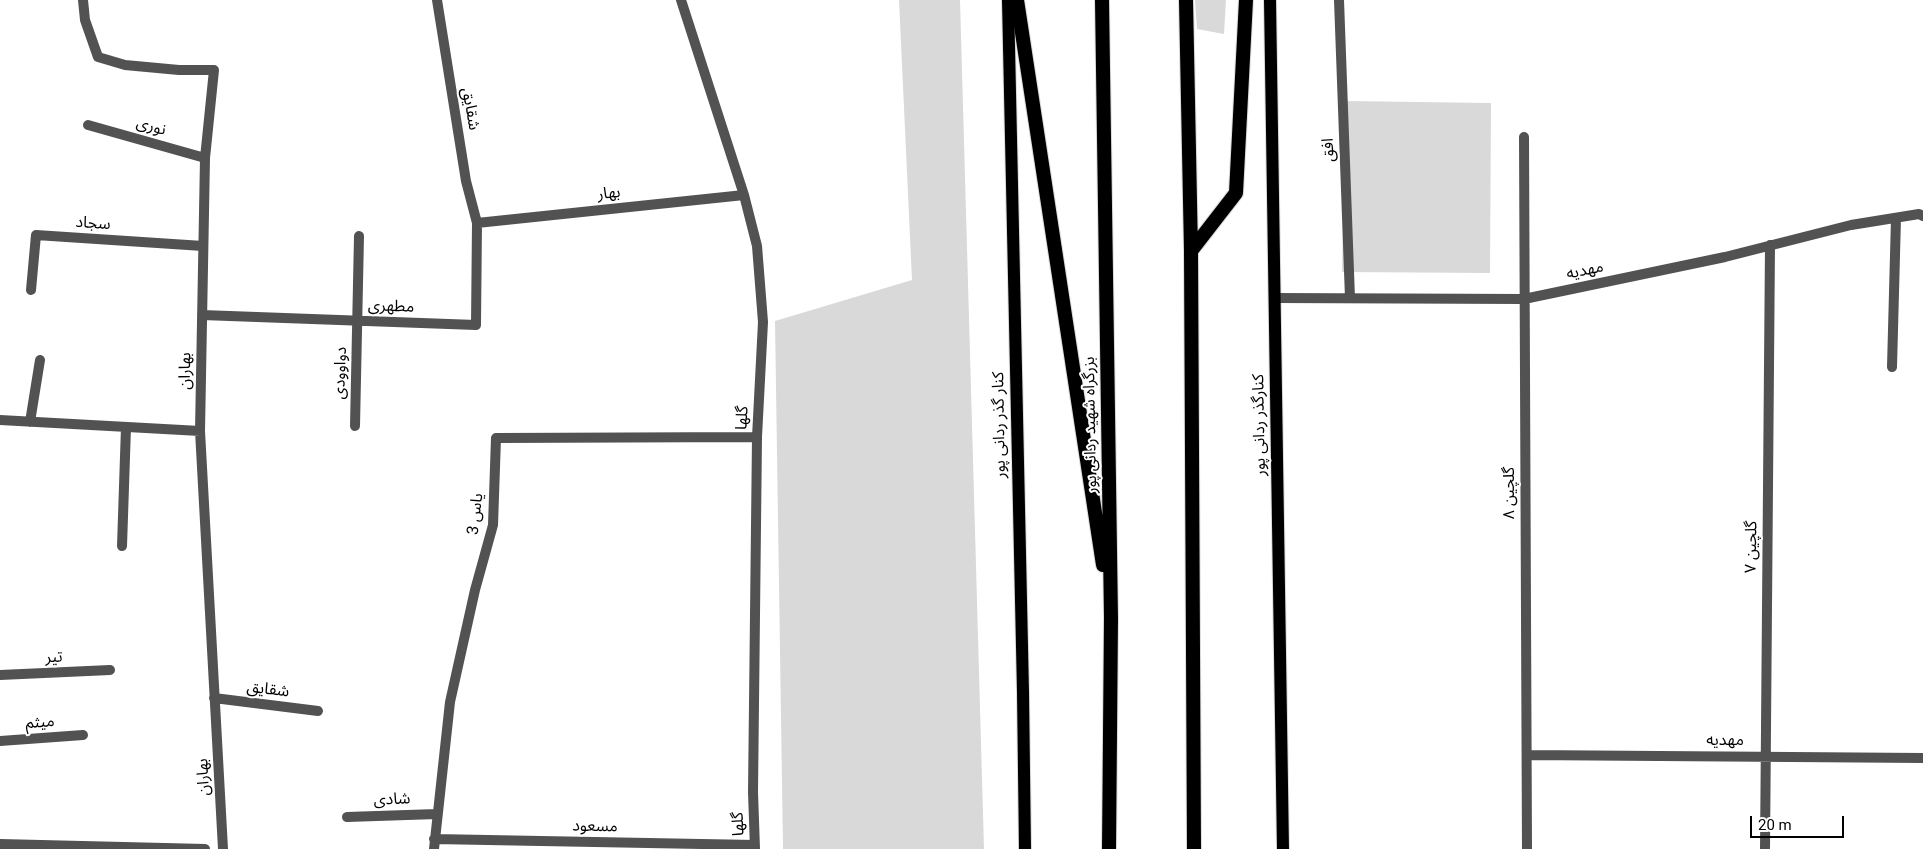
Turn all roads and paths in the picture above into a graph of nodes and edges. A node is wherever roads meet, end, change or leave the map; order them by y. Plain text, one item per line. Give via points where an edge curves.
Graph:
1 (83, 0) edge
2 (437, 0) edge
3 (681, 0) edge
4 (1008, 0) edge
5 (1017, 0) edge
6 (1102, 0) edge
7 (1186, 0) edge
8 (1246, 0) edge
9 (1270, 0) edge
10 (1339, 0) edge
11 (88, 125) dead end
12 (1524, 137) dead end
13 (205, 158) junction
14 (744, 195) junction
15 (1923, 216) edge
16 (1896, 218) junction
17 (477, 223) junction
18 (359, 236) dead end
19 (1770, 245) junction
20 (204, 246) junction
21 (1191, 252) junction
22 (31, 290) dead end
23 (1275, 298) junction
24 (1350, 298) junction
25 (1524, 299) junction
26 (202, 315) junction
27 (358, 321) junction
28 (40, 360) dead end
29 (1892, 367) dead end
30 (0, 420) edge
31 (30, 422) junction
32 (355, 426) dead end
33 (126, 427) junction
34 (200, 431) junction
35 (757, 437) junction
36 (122, 546) dead end
37 (1111, 618) junction
38 (110, 670) dead end
39 (0, 675) edge
40 (214, 698) junction
41 (318, 711) dead end
42 (83, 735) dead end
43 (0, 740) edge
44 (1527, 755) junction
45 (1764, 756) junction
46 (1923, 758) edge
47 (437, 814) junction
48 (348, 817) dead end
49 (0, 844) edge
50 (434, 844) edge
51 (555, 845) edge
52 (755, 847) edge
53 (205, 849) edge
54 (223, 849) edge
55 (1025, 849) edge
56 (1108, 849) edge
57 (1194, 849) edge
58 (1283, 849) edge
59 (1527, 849) edge
60 (1765, 849) edge

1 - 13 street, بهاران via 85,20 98,57 125,66 214,70
2 - 17 street, شقایق via 466,181
3 - 14 street, گلها
4 - 55 main road, کنار گذر ردانی پور
5 - 37 highway
6 - 37 highway, بزرگراه شهید ردانی پور
7 - 21 highway
8 - 21 highway via 1236,193
9 - 23 main road, کنارگذر ردانی پور
10 - 24 street, افق
11 - 13 street, نوری
12 - 25 street, گلچین ۸
13 - 20 street, بهاران
14 - 17 street, بهار
14 - 35 street, گلها via 757,246 763,322
15 - 16 street, مهدیه
16 - 19 street, مهدیه via 1851,224
16 - 29 street
17 - 27 street, مطهری via 476,324
18 - 27 street, دواوودی
19 - 25 street, مهدیه
19 - 45 street, گلچین ۷
20 - 22 street, سجاد via 36,235
20 - 26 street, بهاران
21 - 57 highway
23 - 24 street, مهدیه
23 - 58 main road, کنارگذر ردانی پور
24 - 25 street, مهدیه
25 - 44 street, گلچین ۸
26 - 27 street, مطهری
26 - 34 street, بهاران
27 - 32 street, دواوودی
28 - 31 street
30 - 31 street
31 - 33 street
33 - 34 street
33 - 36 street
34 - 40 street, بهاران
35 - 47 street, یاس 3 via 496,438 493,525 450,702
35 - 52 street, گلها
37 - 56 highway, بزرگراه شهید ردانی پور
38 - 39 street, تیر
40 - 41 street, شقایق
40 - 54 street, بهاران
42 - 43 street, میثم
44 - 45 street, مهدیه
44 - 59 street, گلچین ۸
45 - 46 street, مهدیه
45 - 60 street, گلچین ۷
47 - 48 street, شادی
47 - 50 street, یاس 3
49 - 53 street
50 - 51 street, مسعود
51 - 52 street, مسعود

